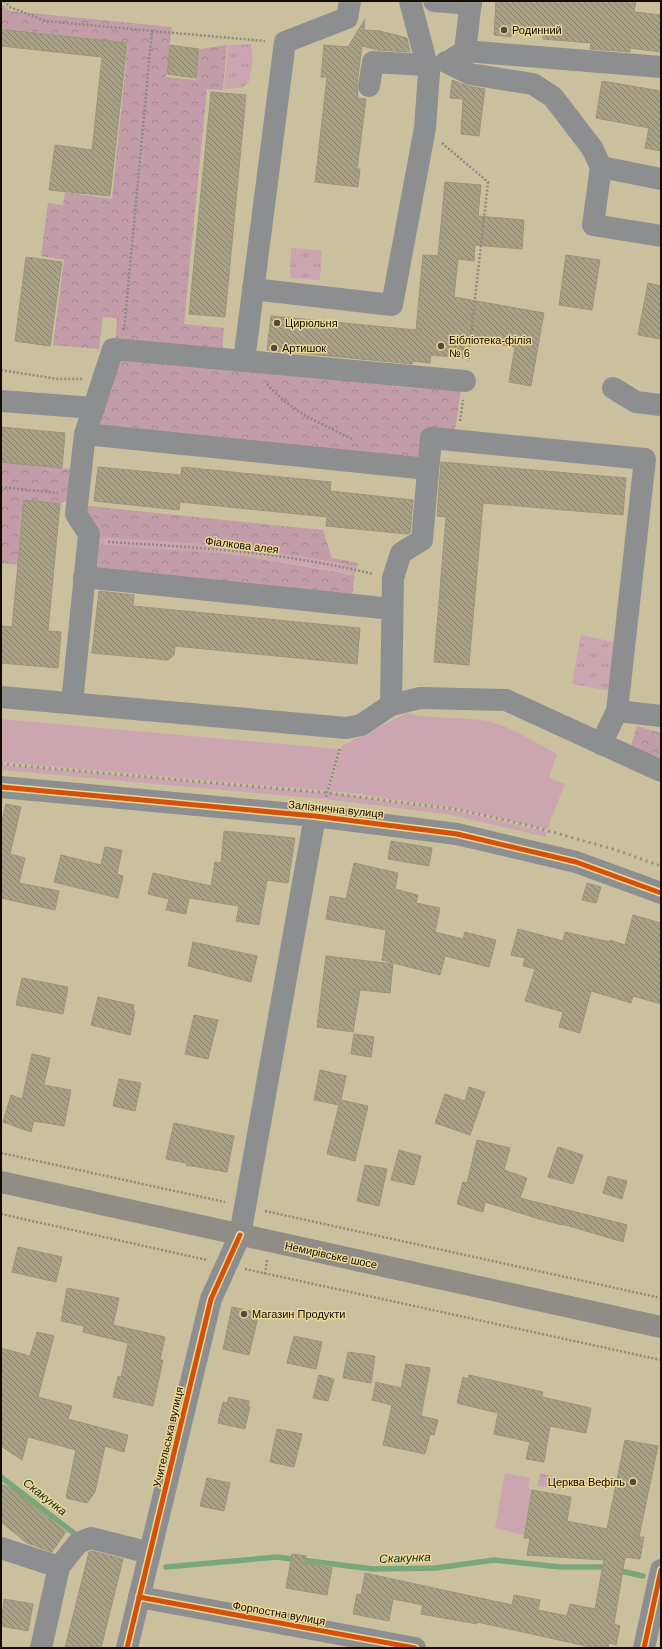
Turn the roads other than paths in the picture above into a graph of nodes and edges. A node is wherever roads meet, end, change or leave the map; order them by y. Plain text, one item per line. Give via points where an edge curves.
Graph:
1 (350, 1) edge
2 (410, 1) edge
3 (434, 1) edge
4 (471, 2) edge
5 (465, 51) junction
6 (434, 67) junction
7 (661, 67) edge
8 (369, 86) dead end
9 (601, 167) junction
10 (661, 179) edge
11 (661, 236) edge
12 (253, 289) junction
13 (244, 361) junction
14 (465, 380) road end
15 (613, 388) dead end
16 (1, 401) edge
17 (661, 405) edge
18 (94, 408) junction
19 (85, 434) junction
20 (428, 469) junction
21 (84, 577) junction
22 (392, 609) junction
23 (1, 697) edge
24 (72, 704) junction
25 (391, 705) junction
26 (617, 711) junction
27 (661, 716) edge
28 (601, 744) junction
29 (661, 771) edge
30 (1, 787) edge
31 (315, 816) junction
32 (661, 893) edge
33 (1, 1182) edge
34 (240, 1235) junction
35 (661, 1327) edge
36 (1, 1548) edge
37 (150, 1553) junction
38 (59, 1567) junction
39 (661, 1570) edge
40 (140, 1597) junction
41 (41, 1648) edge
42 (127, 1648) edge
43 (415, 1648) edge
44 (644, 1648) edge

1 - 12 street via 347,18 285,42
2 - 6 street
3 - 4 street
4 - 5 street
5 - 6 street
5 - 7 street
6 - 8 street via 373,62
6 - 9 street via 533,84 553,97 592,148
6 - 12 street via 392,305
9 - 10 street
9 - 11 street via 593,225
12 - 13 street
13 - 14 street
13 - 18 street via 113,349
15 - 17 street via 636,402
16 - 18 street
18 - 19 street
19 - 20 street
19 - 21 street via 76,514 89,534
20 - 22 street via 422,540 401,553 393,578
20 - 26 street via 431,438 645,459
21 - 22 street
21 - 24 street
22 - 25 street
23 - 24 street
24 - 25 street via 346,728 361,725
25 - 28 street via 420,698 506,700
26 - 27 street
26 - 28 street
28 - 29 street
30 - 31 street, Залізнична вулиця
31 - 32 street, Залізнична вулиця via 457,834 576,862
31 - 34 street, Учительська вулиця
33 - 34 main road, Немирівське шосе
34 - 35 main road, Немирівське шосе
34 - 37 street, Учительська вулиця via 211,1299
36 - 38 street
37 - 38 street via 91,1538 78,1543
37 - 40 street, Учительська вулиця
38 - 41 street
39 - 44 street
40 - 42 street, Учительська вулиця
40 - 43 street, Форпостна вулиця

